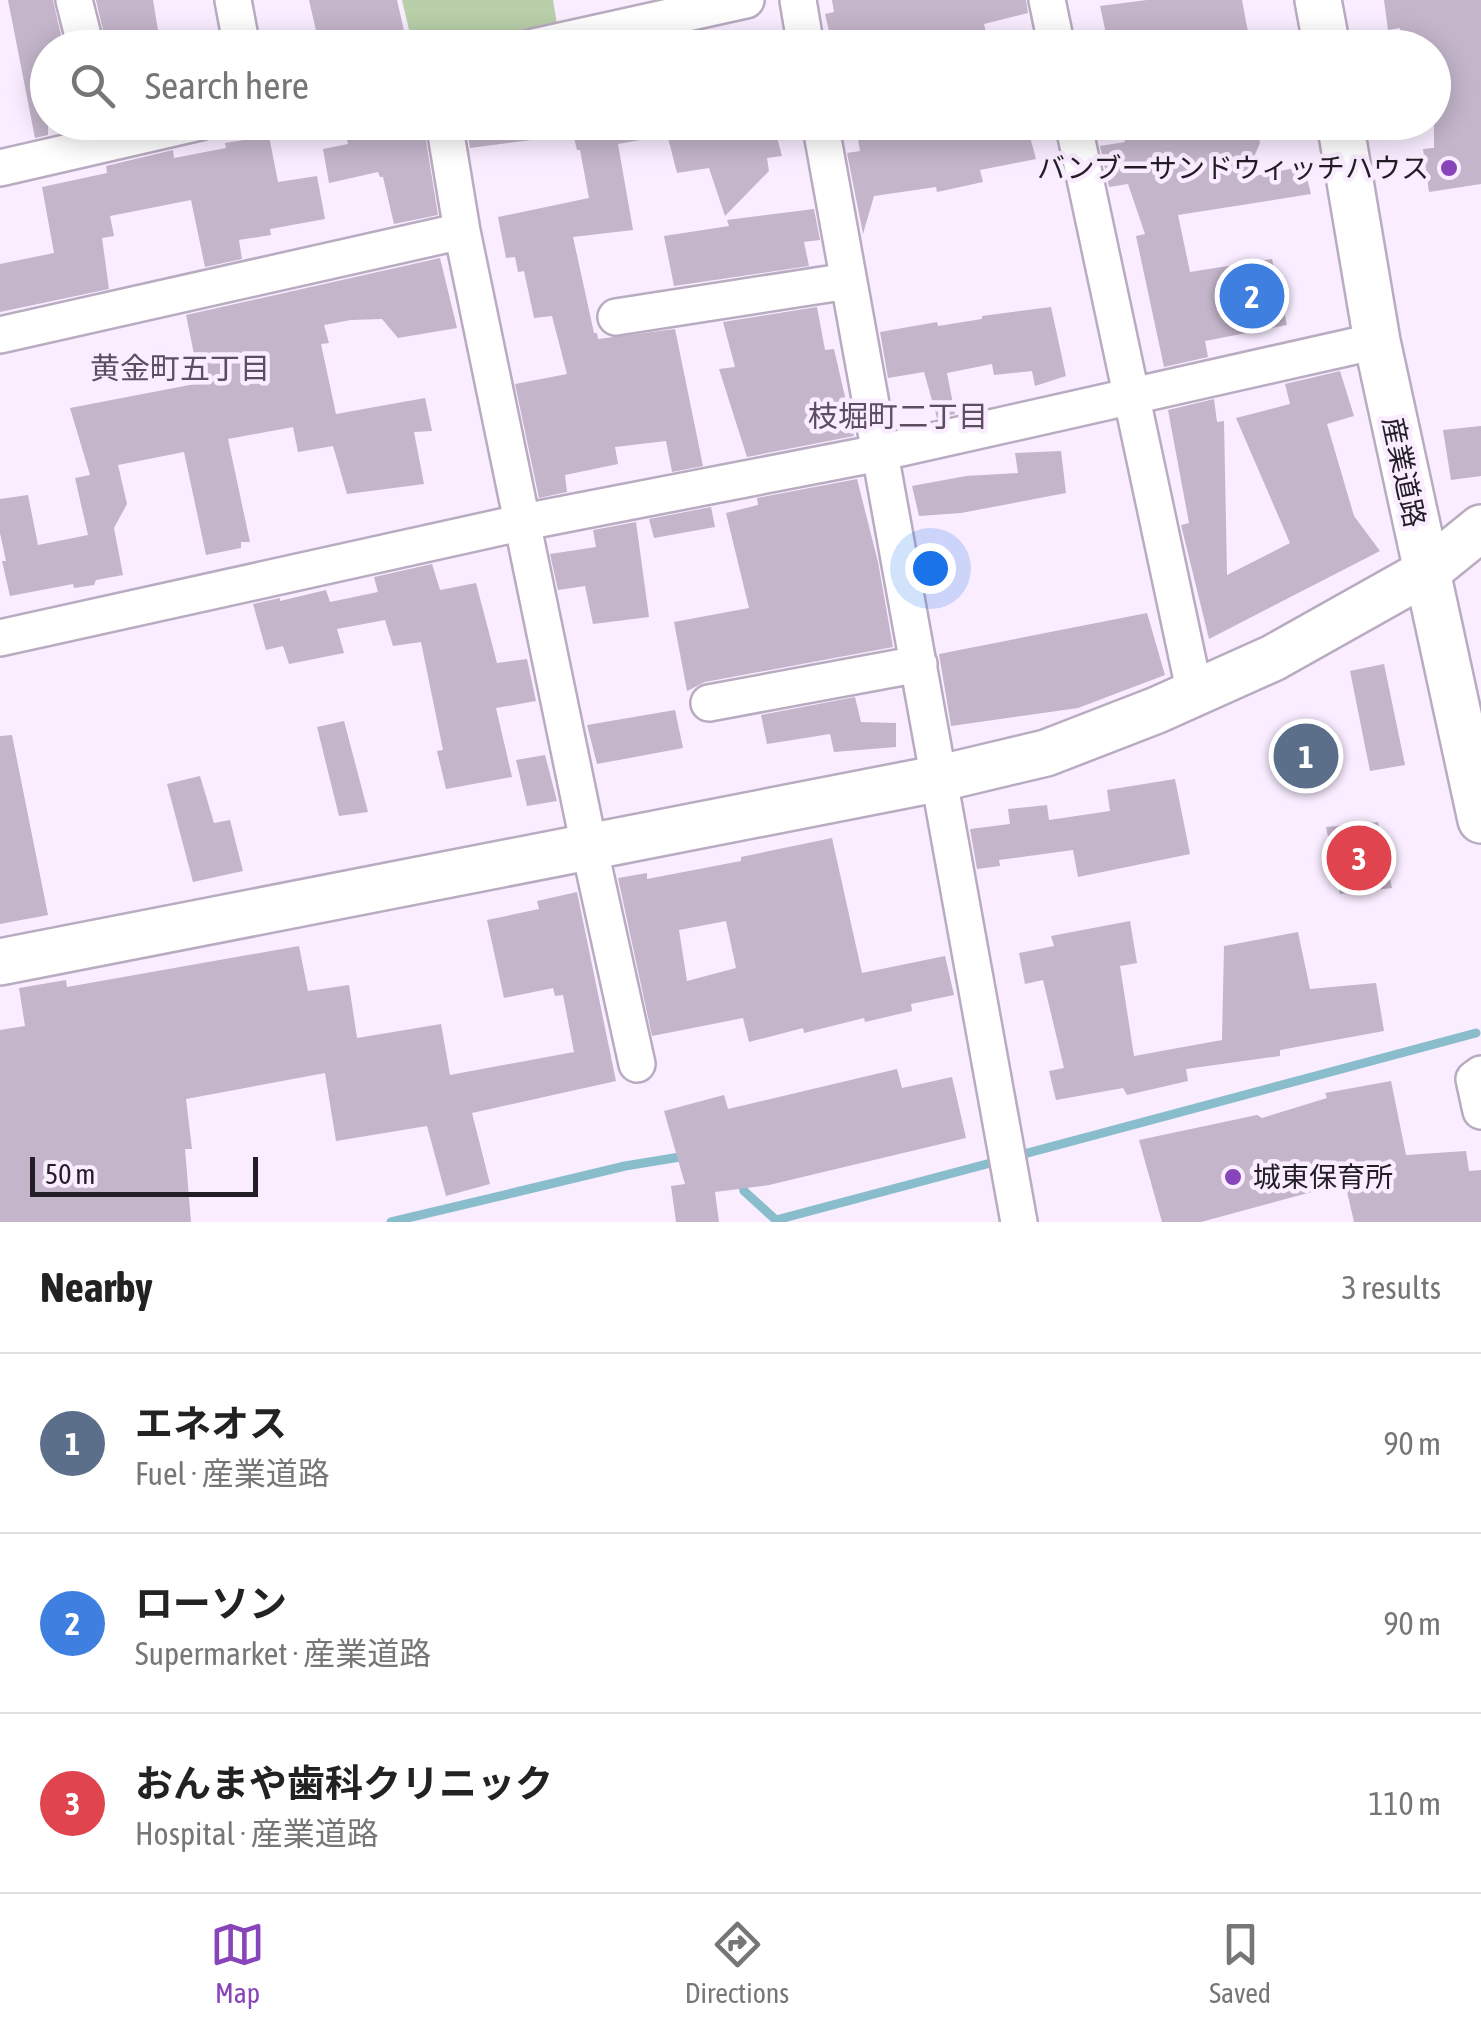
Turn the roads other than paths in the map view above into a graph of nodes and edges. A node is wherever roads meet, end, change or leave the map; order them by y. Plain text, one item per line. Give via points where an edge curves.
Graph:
1 (74, 0) edge
2 (233, 0) edge
3 (746, 0) edge
4 (798, 0) edge
5 (1047, 0) edge
6 (1318, 0) edge
7 (82, 30) edge
8 (239, 30) edge
9 (610, 30) edge
10 (803, 30) edge
11 (1053, 30) edge
12 (1324, 30) edge
13 (86, 140) edge
14 (447, 140) edge
15 (823, 140) edge
16 (1077, 140) edge
17 (1343, 140) edge
18 (0, 168) edge
19 (462, 231) junction
20 (848, 280) junction
21 (616, 316) dead end
22 (0, 335) edge
23 (1376, 341) junction
24 (1131, 397) junction
25 (878, 453) junction
26 (524, 522) junction
27 (1481, 528) edge
28 (1428, 571) junction
29 (0, 638) edge
30 (919, 664) junction
31 (1195, 694) junction
32 (709, 703) dead end
33 (941, 778) junction
34 (1481, 820) edge
35 (588, 846) junction
36 (0, 962) edge
37 (637, 1064) dead end
38 (1481, 1074) edge
39 (1481, 1111) edge
40 (1019, 1222) edge

1 - 7 street
2 - 8 street
3 - 9 street
4 - 10 street
5 - 11 street
6 - 12 street
13 - 18 street
14 - 19 street
15 - 20 street
16 - 24 street
17 - 23 street, 産業道路
19 - 22 street
19 - 26 street
20 - 21 street
20 - 25 street
23 - 24 street
23 - 28 street, 産業道路
24 - 25 street
24 - 31 street
25 - 26 street
25 - 30 street
26 - 29 street
26 - 35 street
27 - 28 street
28 - 31 street
28 - 34 street, 産業道路
30 - 32 street
30 - 33 street
31 - 33 street via 1046,752
33 - 35 street
33 - 40 street
35 - 36 street
35 - 37 street
38 - 39 street via 1474,1079

